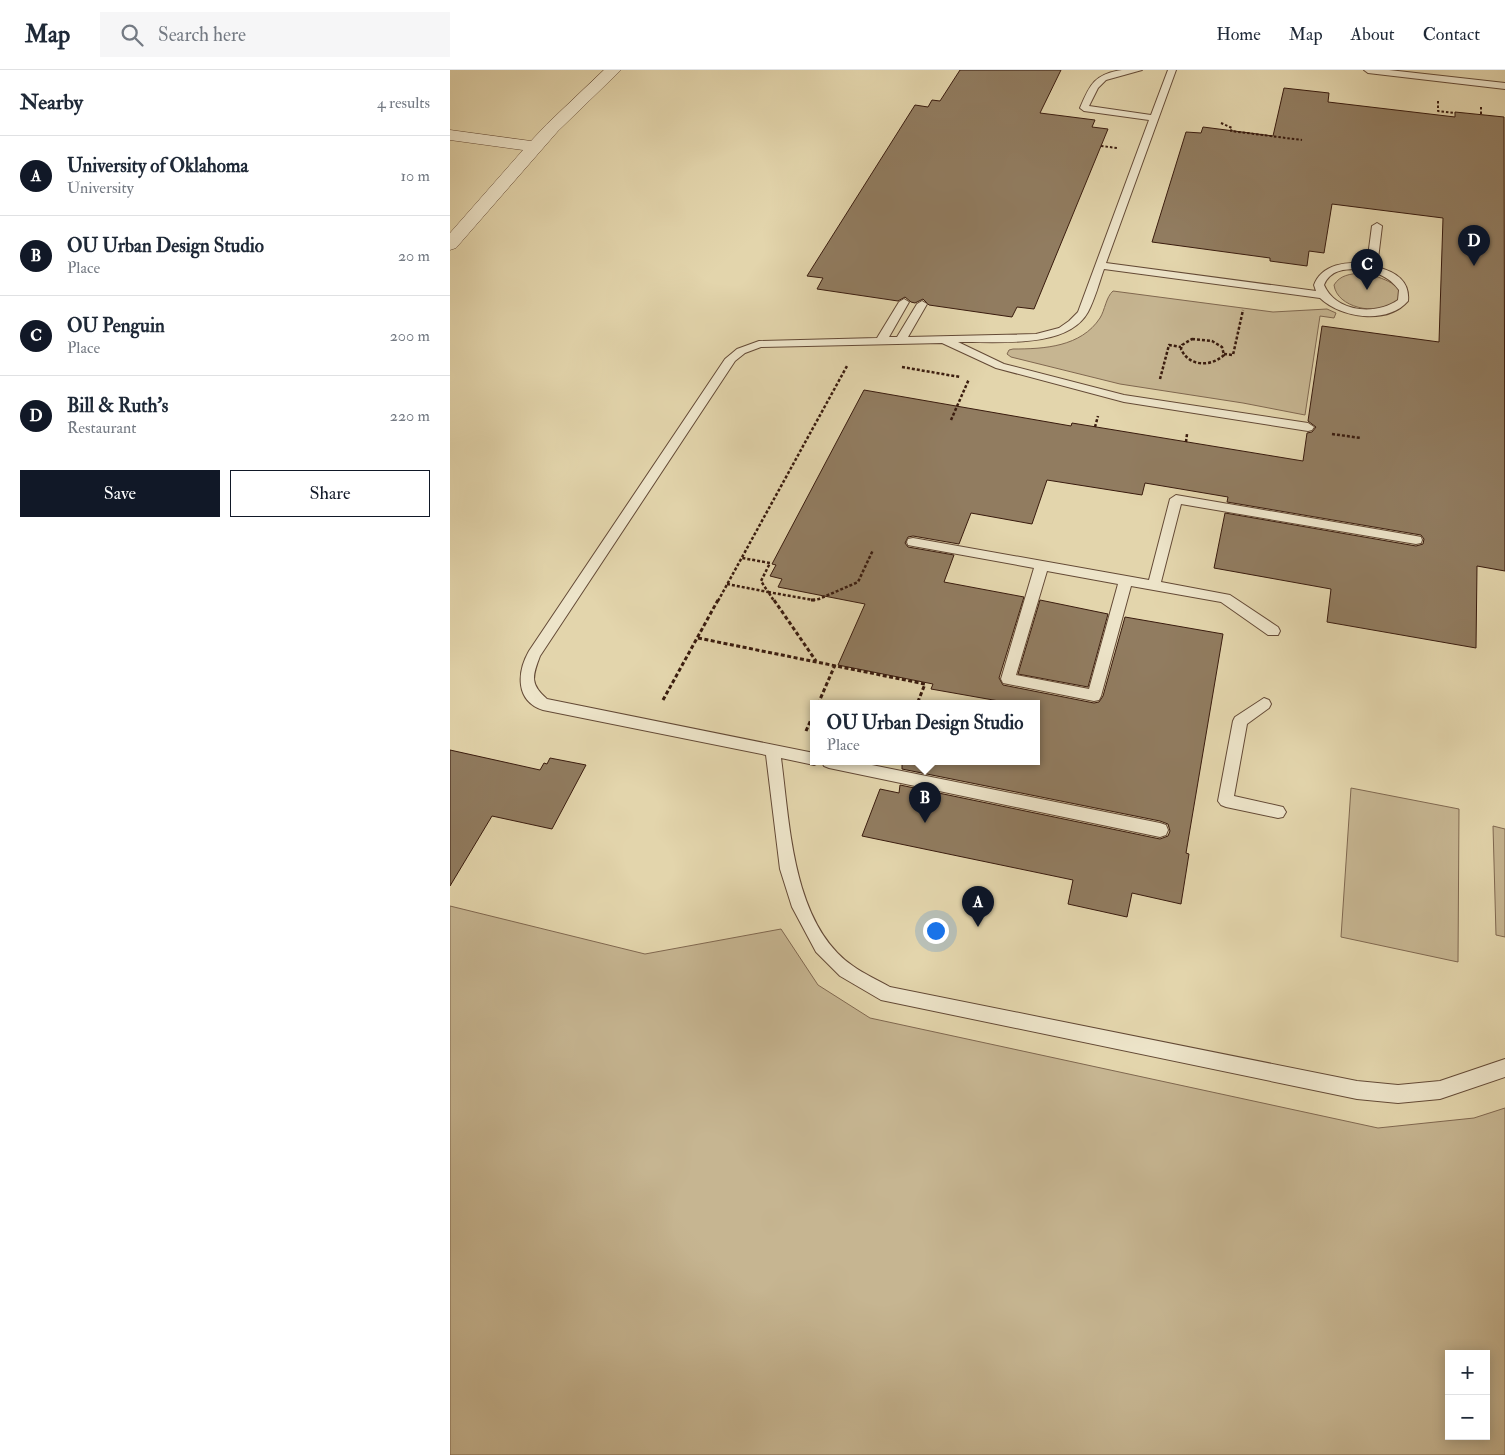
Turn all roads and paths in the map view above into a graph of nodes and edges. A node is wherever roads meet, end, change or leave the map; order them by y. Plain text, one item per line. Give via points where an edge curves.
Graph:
1 (612, 70) edge
2 (1138, 70) edge
3 (1172, 70) edge
4 (1368, 70) edge
5 (1505, 86) edge
6 (1084, 108) junction
7 (1080, 118) dead end
8 (1154, 118) junction
9 (1221, 123) dead end
10 (450, 136) edge
11 (1302, 140) dead end
12 (535, 147) junction
13 (1377, 226) dead end
14 (450, 244) edge
15 (1100, 265) junction
16 (1372, 268) junction
17 (1249, 285) junction
18 (1323, 295) junction
19 (904, 302) dead end
20 (922, 304) dead end
21 (901, 340) junction
22 (942, 340) junction
23 (881, 341) junction
24 (1181, 347) junction
25 (1224, 354) junction
26 (851, 359) dead end
27 (969, 378) dead end
28 (1153, 403) junction
29 (951, 420) dead end
30 (1308, 427) dead end
31 (1416, 540) dead end
32 (913, 542) dead end
33 (873, 550) dead end
34 (742, 558) junction
35 (1042, 565) junction
36 (1126, 580) junction
37 (727, 584) junction
38 (1154, 585) junction
39 (768, 592) junction
40 (1273, 631) dead end
41 (698, 638) junction
42 (817, 662) junction
43 (836, 666) junction
44 (820, 700) edge
45 (919, 700) edge
46 (663, 701) dead end
47 (1264, 704) dead end
48 (810, 722) edge
49 (804, 735) dead end
50 (773, 750) junction
51 (810, 757) edge
52 (844, 765) edge
53 (1278, 812) dead end
54 (1160, 830) dead end
55 (1505, 1068) edge

1 - 12 street
2 - 6 lane via 1106,75 1095,83
3 - 8 lane
4 - 5 lane
6 - 7 lane
6 - 8 lane
8 - 15 lane
9 - 11 path via 1229,125 1231,131
10 - 12 street
12 - 14 street
13 - 16 lane
15 - 17 lane
15 - 22 lane via 1083,312 1066,330 1036,338
16 - 18 lane via 1347,266 1330,271 1320,282
16 - 18 lane via 1392,276 1403,287 1404,298 1395,308 1377,313 1355,312 1335,305
17 - 18 lane
17 - 25 path via 1234,355
19 - 23 lane
20 - 21 lane
21 - 22 lane
21 - 23 lane
22 - 28 lane via 1000,366
23 - 50 lane via 758,344 741,351 731,360 534,655 525,676 530,693 543,704
24 - 25 path via 1192,340 1205,339 1222,346
24 - 25 path via 1185,358 1198,363 1217,361
24 - 28 path via 1169,346
26 - 34 path
27 - 29 path
28 - 30 lane
31 - 38 lane via 1176,500
32 - 35 lane
33 - 39 path via 858,582 828,596 813,600
34 - 37 path
34 - 39 path via 770,563 761,581
35 - 36 lane
35 - 36 lane via 1008,679 1094,696
36 - 38 lane
37 - 39 path
37 - 41 path
38 - 40 lane via 1225,598
39 - 42 path
41 - 42 path
41 - 46 path
42 - 43 path
43 - 44 path
43 - 45 path via 925,684
47 - 53 lane via 1240,721 1226,801
48 - 49 path
50 - 51 lane
50 - 55 lane via 788,870 800,908 822,947 846,971 886,994 1357,1090 1398,1094 1440,1090
52 - 54 lane

